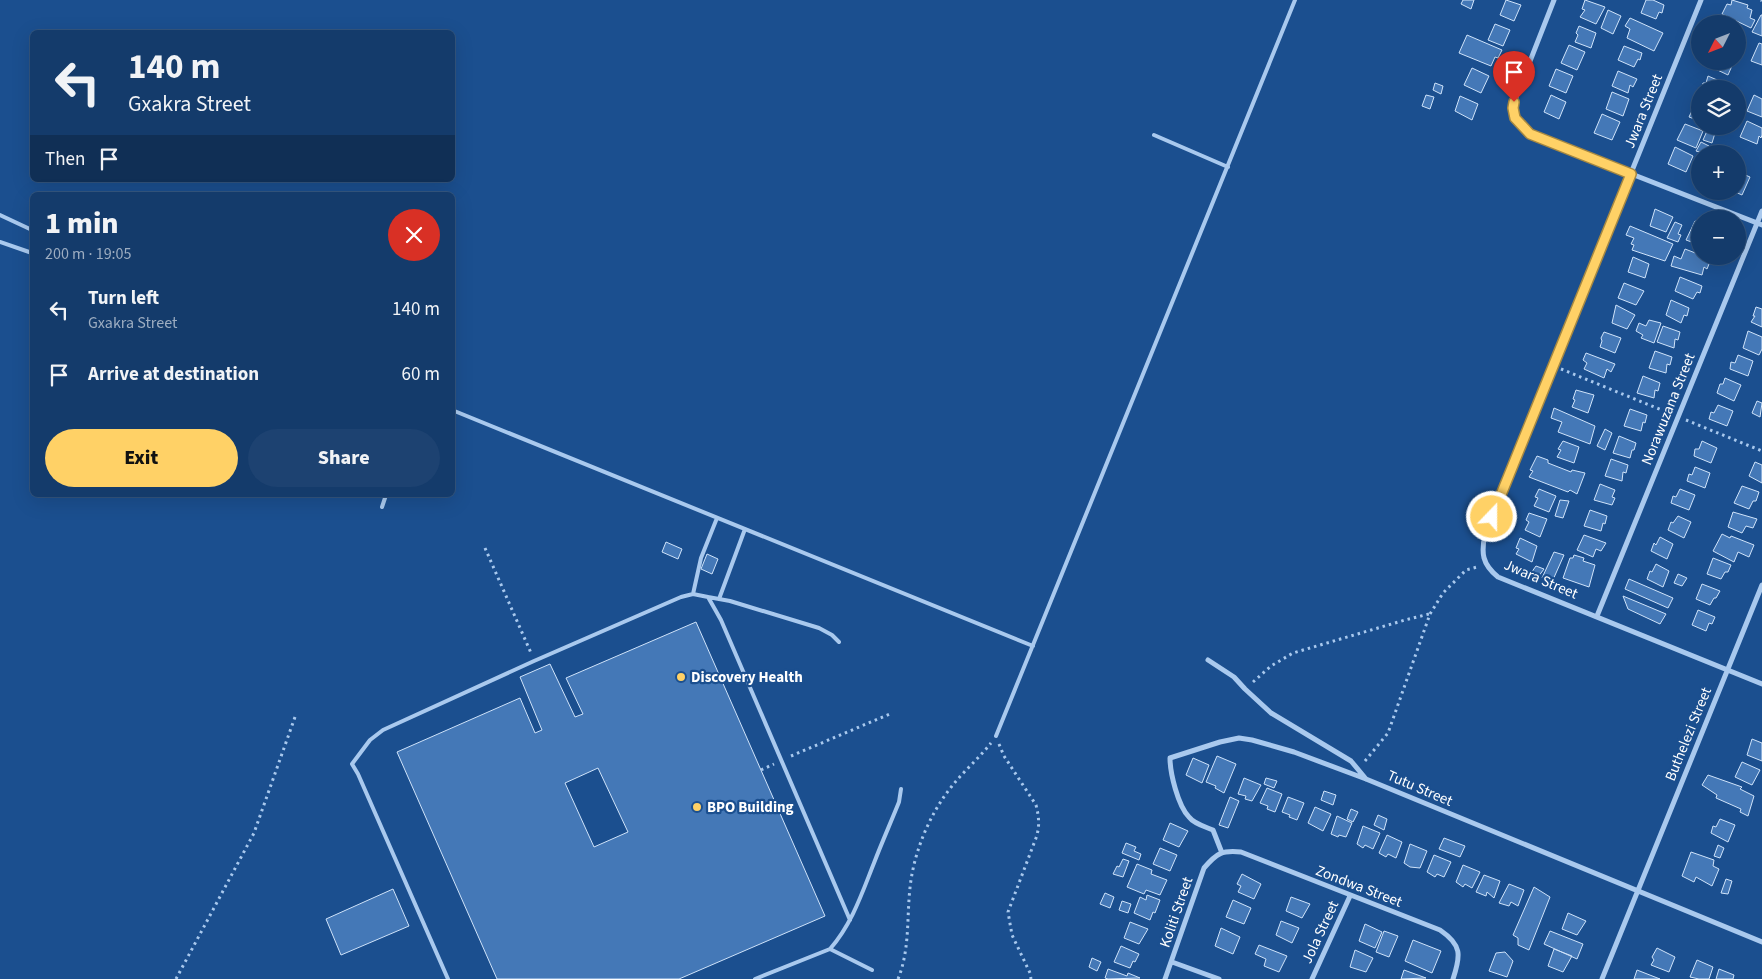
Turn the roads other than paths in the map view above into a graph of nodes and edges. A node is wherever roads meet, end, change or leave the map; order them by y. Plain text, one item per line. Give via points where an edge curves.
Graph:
1 (1295, 0) edge
2 (1554, 0) edge
3 (1701, 0) edge
4 (1154, 135) dead end
5 (1228, 166) junction
6 (1631, 174) junction
7 (1762, 211) edge
8 (0, 215) edge
9 (1760, 224) edge
10 (30, 229) edge
11 (0, 242) edge
12 (30, 252) edge
13 (455, 411) edge
14 (385, 497) edge
15 (382, 507) dead end
16 (717, 518) junction
17 (745, 529) junction
18 (1762, 585) edge
19 (693, 594) junction
20 (708, 597) junction
21 (719, 598) junction
22 (1597, 616) junction
23 (838, 642) dead end
24 (1034, 646) junction
25 (1208, 660) dead end
26 (1728, 670) junction
27 (1762, 684) edge
28 (996, 736) road end
29 (1366, 779) junction
30 (901, 789) dead end
31 (1222, 853) junction
32 (1215, 856) joint
33 (1637, 892) junction
34 (1350, 896) junction
35 (850, 920) junction
36 (1762, 942) edge
37 (830, 949) junction
38 (1172, 962) junction
39 (872, 970) dead end
40 (448, 979) edge
41 (755, 979) edge
42 (1165, 979) edge
43 (1219, 979) edge
44 (1312, 979) edge
45 (1453, 979) edge
46 (1602, 979) edge

1 - 5 lane
2 - 6 street via 1515,96 1515,118 1530,134
3 - 6 street, Jwara Street
4 - 5 lane
5 - 24 lane
6 - 9 street
6 - 22 street, Jwara Street via 1485,534 1482,555 1498,577
7 - 9 street, Norawuzana Street
8 - 10 lane
9 - 22 street, Norawuzana Street
11 - 12 lane
13 - 16 lane
14 - 15 lane
16 - 17 lane
16 - 19 lane via 701,558
17 - 21 lane
17 - 24 lane
18 - 26 street, Buthelezi Street
19 - 20 lane
19 - 40 lane via 534,661 383,730 370,740 352,764
20 - 21 lane
20 - 35 lane via 721,620
21 - 23 lane via 819,628
22 - 26 street, Jwara Street
24 - 28 lane
25 - 29 street via 1234,676 1271,713 1351,761
26 - 27 street, Jwara Street
26 - 33 street, Buthelezi Street
29 - 31 street, Tutu Street via 1294,752 1240,738 1170,758 1184,812 1190,819 1213,830
29 - 33 street, Tutu Street
30 - 35 lane via 899,802
31 - 32 street, Zondwa Street
31 - 34 street, Zondwa Street via 1242,852
32 - 38 street, Koliti Street via 1204,868
33 - 36 street, Tutu Street
33 - 46 street, Buthelezi Street
34 - 44 street, Jola Street
34 - 45 street, Zondwa Street via 1440,930 1454,941 1458,962
35 - 37 lane
37 - 39 lane
37 - 41 lane
38 - 42 street, Koliti Street
38 - 43 street

